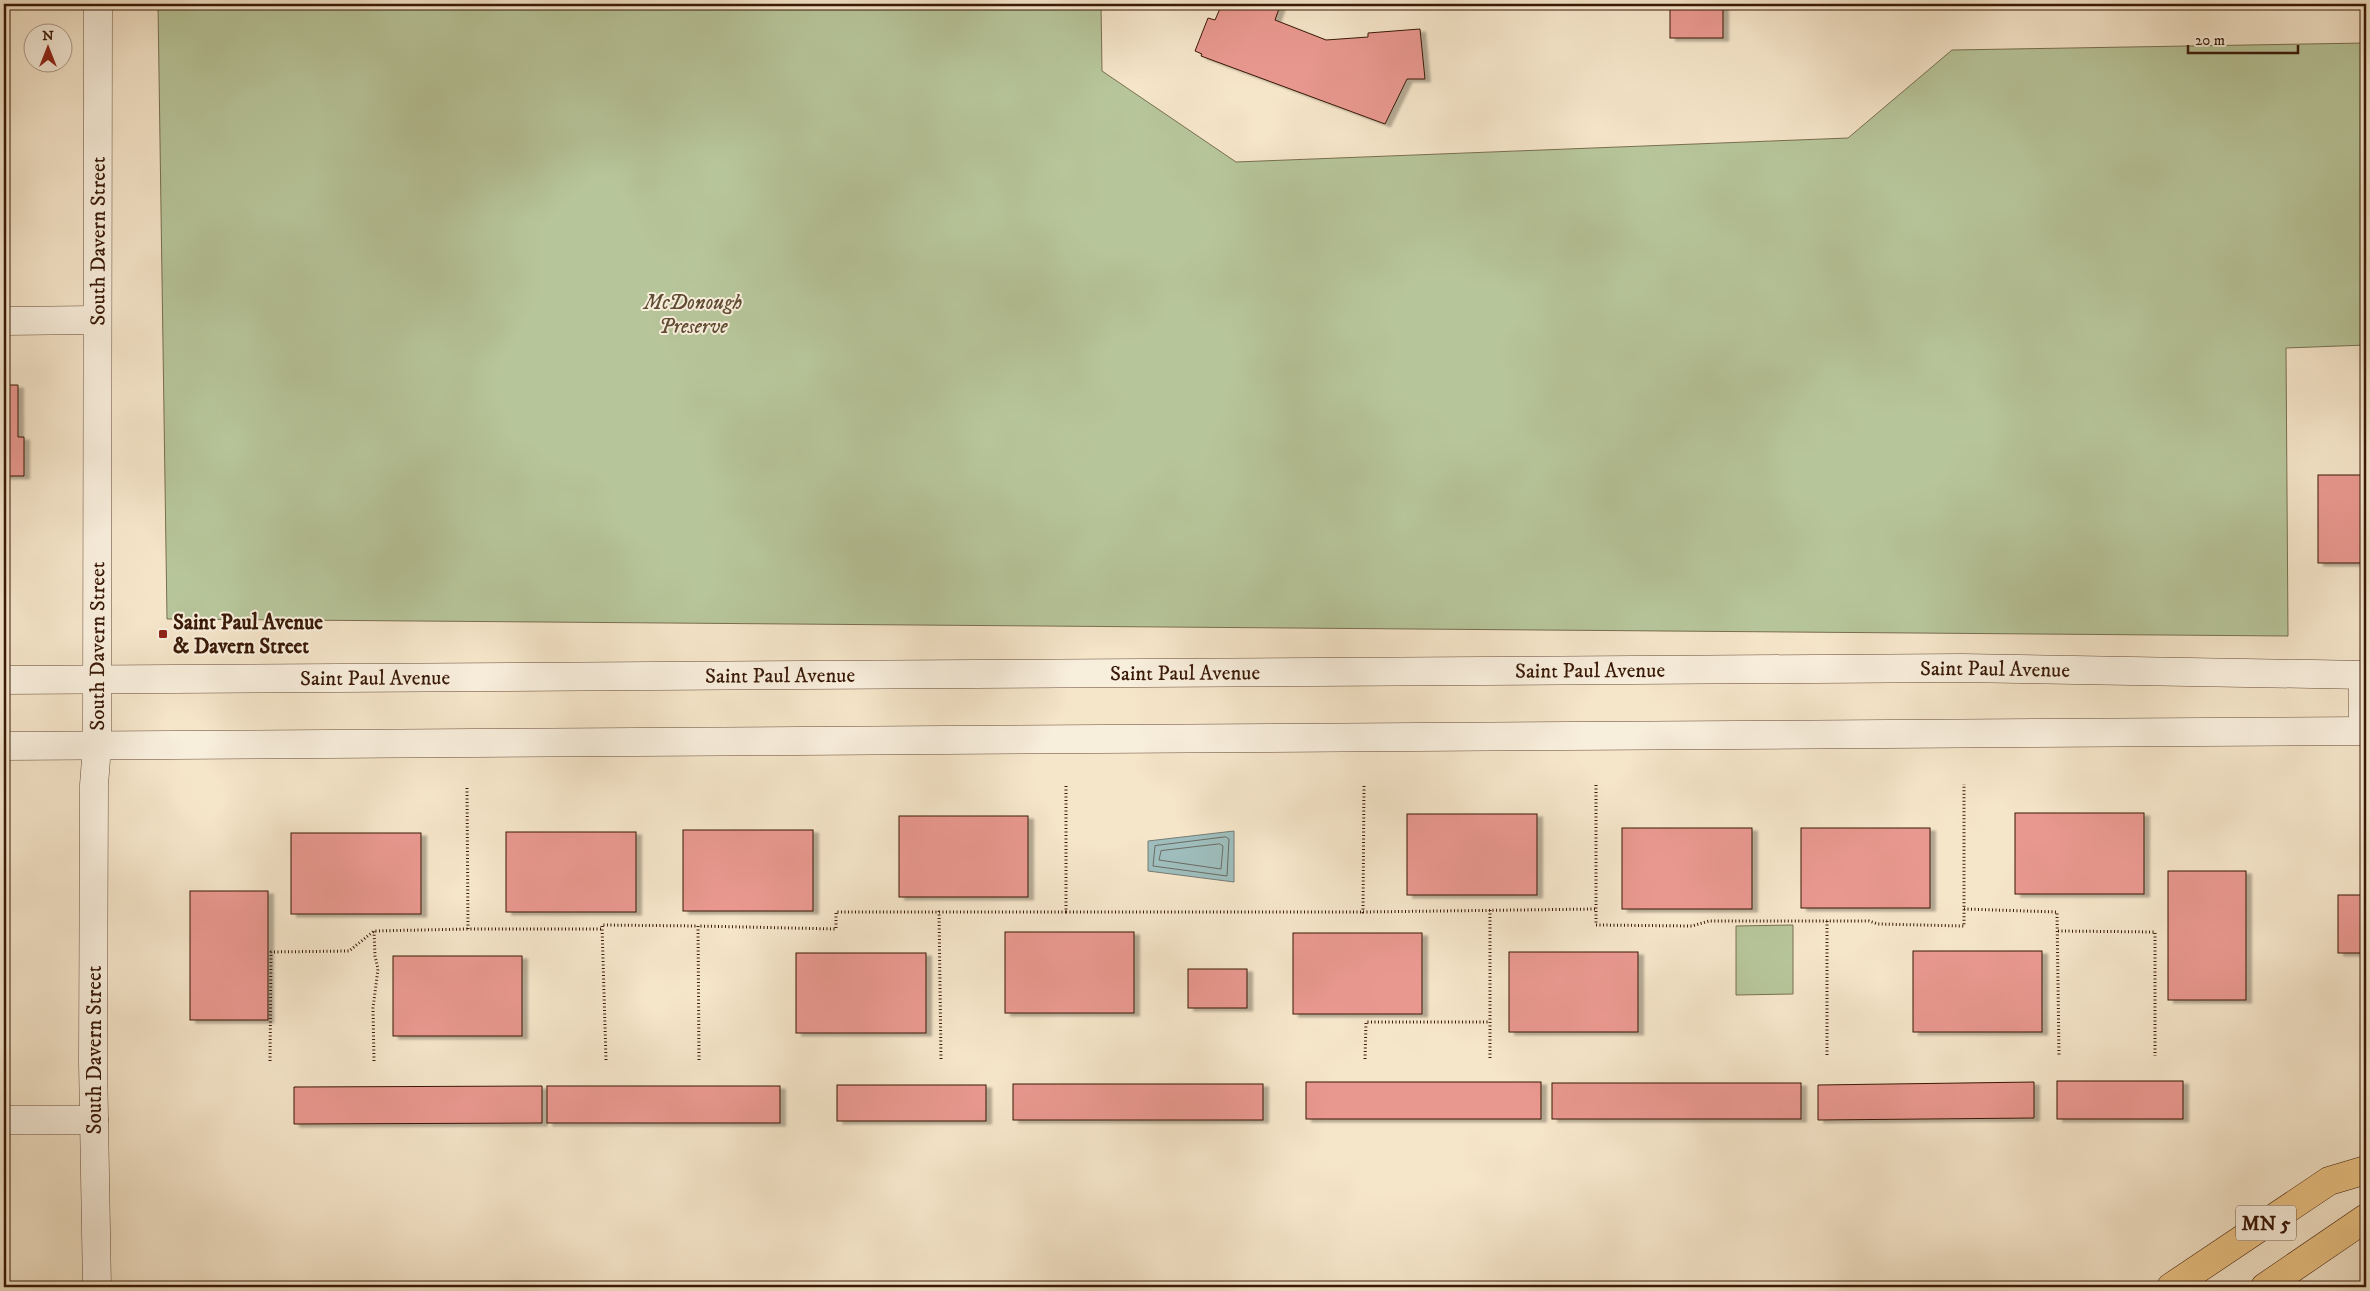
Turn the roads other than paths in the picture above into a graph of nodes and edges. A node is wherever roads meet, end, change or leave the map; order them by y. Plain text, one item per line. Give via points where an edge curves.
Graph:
1 (98, 4) edge
2 (4, 320) edge
3 (97, 320) junction
4 (2365, 675) edge
5 (4, 680) edge
6 (97, 680) junction
7 (2365, 731) edge
8 (4, 746) edge
9 (97, 746) junction
10 (4, 1120) edge
11 (94, 1120) junction
12 (2366, 1170) edge
13 (2366, 1218) edge
14 (97, 1287) edge
15 (2171, 1287) edge
16 (2265, 1287) edge

1 - 3 street, South Davern Street
2 - 3 street
3 - 6 street, South Davern Street
4 - 6 street, Saint Paul Avenue via 1962,668
4 - 7 street
5 - 6 street, Saint Paul Avenue
6 - 9 street, South Davern Street
7 - 9 street
8 - 9 street
9 - 11 street, South Davern Street via 94,785
10 - 11 street
11 - 14 street, South Davern Street
12 - 15 main road, MN 5 via 2328,1181
13 - 16 main road, MN 5

